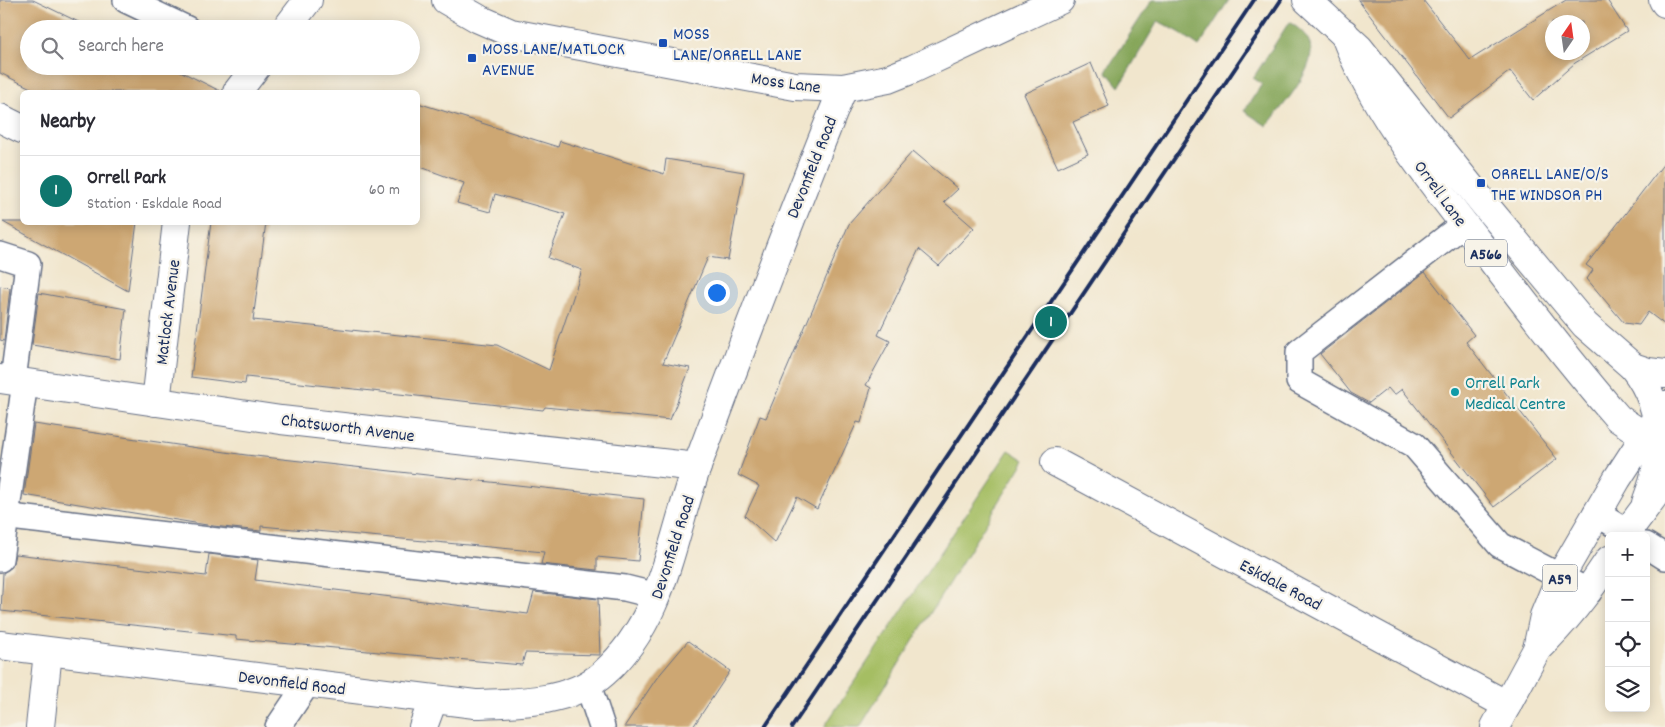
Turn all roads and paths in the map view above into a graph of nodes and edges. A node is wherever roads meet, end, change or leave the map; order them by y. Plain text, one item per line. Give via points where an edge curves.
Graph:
1 (126, 0) edge
2 (308, 0) edge
3 (446, 0) edge
4 (1060, 0) edge
5 (1307, 0) edge
6 (1663, 0) edge
7 (1665, 3) edge
8 (168, 20) edge
9 (293, 20) edge
10 (1344, 33) junction
11 (249, 75) edge
12 (843, 88) junction
13 (238, 90) edge
14 (0, 118) edge
15 (20, 128) edge
16 (1464, 224) junction
17 (177, 225) edge
18 (0, 255) edge
19 (1633, 367) junction
20 (1665, 374) edge
21 (12, 380) edge
22 (156, 402) junction
23 (1612, 411) junction
24 (1659, 427) edge
25 (1055, 462) dead end
26 (697, 468) junction
27 (1617, 479) junction
28 (1665, 481) edge
29 (1644, 507) junction
30 (3, 511) edge
31 (1596, 513) junction
32 (1624, 532) edge
33 (1634, 532) edge
34 (1650, 548) edge
35 (1665, 557) edge
36 (0, 559) edge
37 (1605, 566) edge
38 (1560, 577) junction
39 (1589, 592) junction
40 (657, 596) junction
41 (0, 645) edge
42 (1537, 649) junction
43 (48, 652) junction
44 (307, 684) junction
45 (588, 684) junction
46 (433, 700) junction
47 (1501, 716) edge
48 (40, 727) edge
49 (278, 727) edge
50 (423, 727) edge
51 (602, 727) edge

1 - 8 lane
2 - 9 main road
3 - 12 main road, Moss Lane via 511,33 795,86
4 - 12 main road, Moss Lane via 914,69 865,85
5 - 10 main road, Orrell Lane / A566
6 - 7 main road
10 - 16 main road, Orrell Lane / A566 via 1358,69 1378,105
10 - 19 main road, Orrell Lane / A566 via 1580,320
11 - 13 main road
12 - 26 main road, Devonfield Road via 800,192
14 - 15 main road
16 - 23 main road, Orrell Lane / A566
16 - 38 lane via 1299,352 1299,381 1414,445 1500,545
17 - 22 main road, Matlock Avenue
18 - 21 lane via 28,264
19 - 20 main road, Orrell Lane / A566
19 - 24 main road, Orrell Lane / A566 via 1647,384
21 - 22 main road, Chatsworth Avenue
21 - 30 lane
22 - 26 main road, Chatsworth Avenue via 281,420
23 - 24 main road, Orrell Lane / A566 via 1618,418
23 - 27 main road, Orrell Lane / A566 via 1624,446
24 - 27 main road, A59
24 - 29 main road, Orrell Lane / A566 via 1661,457
25 - 47 main road, Eskdale Road
26 - 40 main road, Devonfield Road
27 - 31 main road, A59
28 - 29 main road
29 - 33 main road
30 - 36 lane
30 - 40 lane via 18,518 38,521 625,588
31 - 32 lane
31 - 38 main road, A59
34 - 35 lane
37 - 39 main road, A59
38 - 39 lane
38 - 42 main road, A59 via 1544,616
39 - 42 main road, A59
40 - 45 main road, Devonfield Road via 624,654
41 - 43 main road, Devonfield Road
42 - 47 main road, A59
43 - 44 main road, Devonfield Road
43 - 48 main road
44 - 46 main road, Devonfield Road
44 - 49 lane
45 - 46 main road, Devonfield Road via 546,698 510,703
45 - 51 lane
46 - 50 main road

